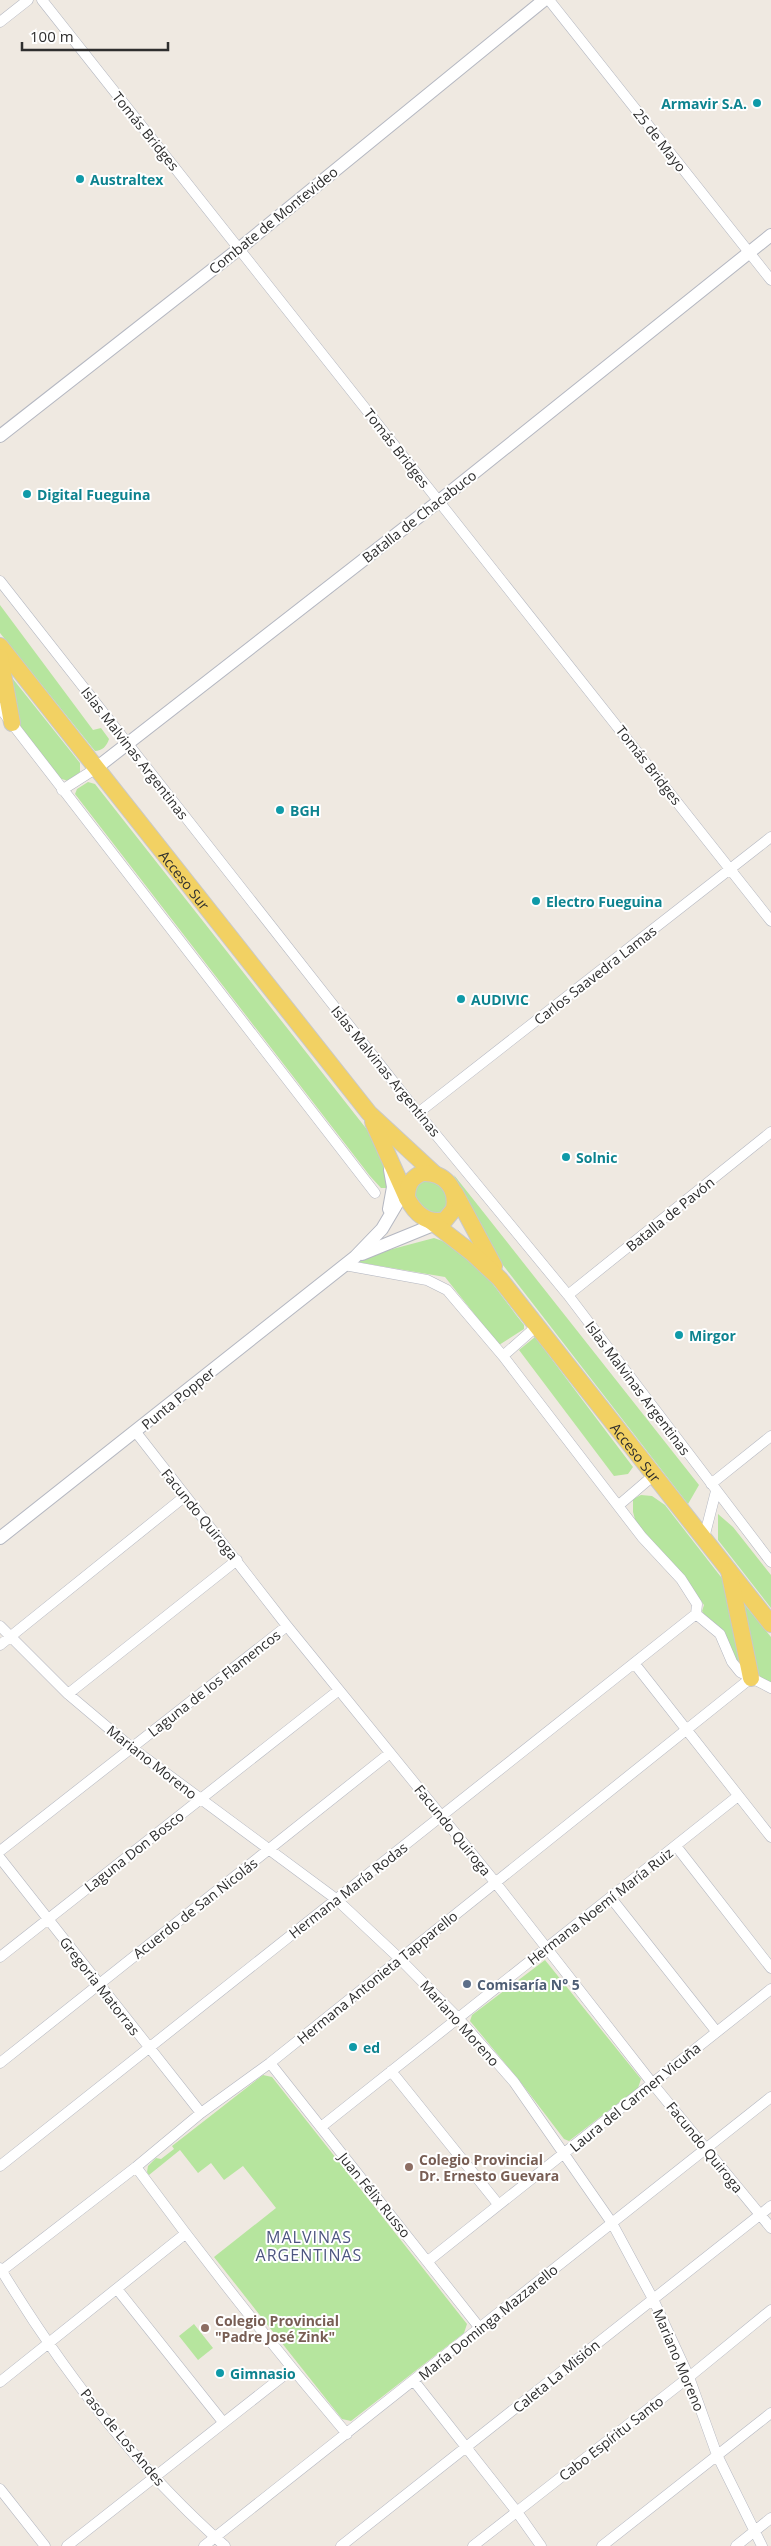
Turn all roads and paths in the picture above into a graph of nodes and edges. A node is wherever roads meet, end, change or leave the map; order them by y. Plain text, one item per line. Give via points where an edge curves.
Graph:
1 (28, 0) edge
2 (42, 0) edge
3 (544, 0) edge
4 (549, 0) edge
5 (0, 22) edge
6 (771, 235) edge
7 (240, 248) junction
8 (749, 252) junction
9 (771, 280) edge
10 (0, 436) edge
11 (439, 501) junction
12 (0, 581) edge
13 (0, 646) edge
14 (0, 657) edge
15 (0, 708) edge
16 (12, 723) junction
17 (128, 745) junction
18 (96, 769) junction
19 (62, 790) junction
20 (771, 837) edge
21 (732, 869) junction
22 (771, 921) edge
23 (369, 1113) junction
24 (418, 1113) junction
25 (771, 1132) edge
26 (384, 1143) junction
27 (435, 1174) junction
28 (406, 1191) junction
29 (454, 1191) junction
30 (375, 1192) dead end
31 (438, 1222) junction
32 (382, 1229) junction
33 (355, 1257) junction
34 (344, 1265) junction
35 (500, 1279) junction
36 (568, 1295) junction
37 (538, 1325) junction
38 (503, 1356) junction
39 (135, 1431) junction
40 (771, 1436) edge
41 (654, 1475) junction
42 (713, 1488) junction
43 (184, 1497) junction
44 (619, 1505) junction
45 (0, 1538) edge
46 (704, 1538) junction
47 (237, 1560) junction
48 (771, 1562) edge
49 (729, 1569) junction
50 (696, 1614) junction
51 (771, 1624) edge
52 (0, 1626) edge
53 (287, 1626) junction
54 (10, 1638) junction
55 (0, 1645) edge
56 (634, 1663) junction
57 (750, 1678) junction
58 (771, 1688) edge
59 (339, 1690) junction
60 (68, 1694) junction
61 (686, 1730) junction
62 (132, 1748) junction
63 (390, 1753) junction
64 (738, 1796) junction
65 (200, 1800) junction
66 (441, 1816) junction
67 (771, 1837) edge
68 (676, 1846) junction
69 (269, 1849) junction
70 (0, 1850) edge
71 (0, 1858) edge
72 (495, 1882) junction
73 (610, 1898) junction
74 (336, 1899) junction
75 (48, 1919) junction
76 (546, 1949) junction
77 (0, 1957) edge
78 (399, 1958) junction
79 (771, 1968) edge
80 (99, 1983) junction
81 (771, 1989) edge
82 (458, 2018) junction
83 (716, 2031) junction
84 (149, 2048) junction
85 (270, 2062) junction
86 (0, 2063) edge
87 (391, 2071) junction
88 (652, 2083) junction
89 (771, 2097) edge
90 (201, 2113) junction
91 (321, 2128) junction
92 (707, 2148) junction
93 (565, 2153) junction
94 (0, 2166) edge
95 (136, 2167) junction
96 (498, 2204) junction
97 (771, 2206) edge
98 (760, 2214) junction
99 (612, 2223) junction
100 (771, 2228) edge
101 (185, 2234) junction
102 (428, 2261) junction
103 (0, 2270) edge
104 (117, 2289) junction
105 (653, 2299) junction
106 (771, 2310) edge
107 (479, 2327) junction
108 (50, 2342) junction
109 (292, 2369) junction
110 (689, 2377) junction
111 (414, 2381) junction
112 (0, 2382) edge
113 (771, 2413) edge
114 (223, 2422) junction
115 (347, 2434) junction
116 (466, 2448) junction
117 (717, 2456) junction
118 (154, 2476) junction
119 (0, 2489) edge
120 (517, 2512) junction
121 (771, 2518) edge
122 (755, 2531) junction
123 (215, 2538) junction
124 (45, 2546) edge
125 (67, 2546) edge
126 (204, 2546) edge
127 (225, 2546) edge
128 (341, 2546) edge
129 (473, 2546) edge
130 (541, 2546) edge
131 (602, 2546) edge
132 (736, 2546) edge
133 (762, 2546) edge

1 - 5 street
2 - 7 street, Tomás Bridges
3 - 7 street, Combate de Montevideo
4 - 8 street, 25 de Mayo
6 - 8 street, Batalla de Chacabuco
7 - 10 street, Combate de Montevideo
7 - 11 street, Tomás Bridges
8 - 9 street, 25 de Mayo
8 - 11 street, Batalla de Chacabuco
11 - 17 street, Batalla de Chacabuco
11 - 21 street, Tomás Bridges
12 - 17 street, Islas Malvinas Argentinas
13 - 18 main road, Acceso Sur
14 - 16 main road
15 - 16 street
16 - 19 street
17 - 18 street, Batalla de Chacabuco
17 - 24 street, Islas Malvinas Argentinas
18 - 19 street, Batalla de Chacabuco
18 - 23 main road, Acceso Sur
19 - 30 street
20 - 21 street, Carlos Saavedra Lamas
21 - 22 street, Tomás Bridges
21 - 24 street, Carlos Saavedra Lamas
23 - 26 main road, Acceso Sur
23 - 27 main road, Acceso Sur
24 - 36 street, Islas Malvinas Argentinas
25 - 36 street, Batalla de Pavón
26 - 28 main road, Acceso Sur
26 - 32 street via 393,1187
27 - 28 main road via 417,1175
27 - 29 main road via 445,1179
28 - 31 main road via 420,1215
28 - 32 street, Punta Popper
29 - 31 main road via 454,1209
29 - 35 main road, Acceso Sur
31 - 33 street, Punta Popper
31 - 35 main road, Acceso Sur
32 - 33 street, Punta Popper
33 - 34 street, Punta Popper
34 - 38 street via 438,1284 447,1290
34 - 39 street, Punta Popper
35 - 37 main road, Acceso Sur
36 - 42 street, Islas Malvinas Argentinas
37 - 38 street
37 - 41 main road, Acceso Sur
38 - 44 street
39 - 43 street, Facundo Quiroga
39 - 45 street, Punta Popper
40 - 42 street
41 - 44 street
41 - 46 main road, Acceso Sur
42 - 46 street
42 - 48 street, Islas Malvinas Argentinas
43 - 47 street, Facundo Quiroga
43 - 54 street
44 - 50 street via 642,1537 693,1594
46 - 49 main road, Acceso Sur
47 - 53 street, Facundo Quiroga
47 - 60 street
49 - 51 main road, Acceso Sur
49 - 57 main road
50 - 56 street, Hermana María Rodas
50 - 57 street via 716,1629 732,1662
52 - 54 street, Mariano Moreno
53 - 59 street, Facundo Quiroga
53 - 62 street, Laguna de los Flamencos
54 - 55 street
54 - 60 street, Mariano Moreno
56 - 61 street
56 - 66 street, Hermana María Rodas
57 - 58 street
57 - 61 street, Hermana Antonieta Tapparello
59 - 63 street, Facundo Quiroga
59 - 65 street, Laguna Don Bosco
60 - 62 street, Mariano Moreno
61 - 64 street
61 - 72 street, Hermana Antonieta Tapparello
62 - 65 street, Mariano Moreno
62 - 70 street, Laguna de los Flamencos
63 - 66 street, Facundo Quiroga
63 - 69 street, Acuerdo de San Nicolás
64 - 67 street
64 - 68 street, Hermana Noemí María Ruiz
65 - 69 street, Mariano Moreno
65 - 75 street, Laguna Don Bosco
66 - 72 street, Facundo Quiroga
66 - 74 street, Hermana María Rodas
68 - 73 street, Hermana Noemí María Ruiz
68 - 79 street
69 - 74 street, Mariano Moreno
69 - 80 street, Acuerdo de San Nicolás
71 - 75 street, Gregoria Matorras
72 - 76 street, Facundo Quiroga
72 - 78 street, Hermana Antonieta Tapparello
73 - 76 street, Hermana Noemí María Ruiz
73 - 83 street
74 - 78 street, Mariano Moreno
74 - 84 street, Hermana María Rodas
75 - 77 street, Laguna Don Bosco
75 - 80 street, Gregoria Matorras
76 - 82 street, Hermana Noemí María Ruiz
76 - 88 street, Facundo Quiroga
78 - 82 street, Mariano Moreno
78 - 85 street, Hermana Antonieta Tapparello
80 - 84 street, Gregoria Matorras
80 - 86 street, Acuerdo de San Nicolás
81 - 83 street, Laura del Carmen Vicuña
82 - 87 street, Hermana Noemí María Ruiz
82 - 93 street, Mariano Moreno via 514,2082
83 - 88 street, Laura del Carmen Vicuña
84 - 90 street, Gregoria Matorras
84 - 94 street, Hermana María Rodas
85 - 90 street, Hermana Antonieta Tapparello
85 - 91 street, Juan Félix Russo
87 - 91 street, Hermana Noemí María Ruiz
87 - 96 street
88 - 92 street, Facundo Quiroga
88 - 93 street, Laura del Carmen Vicuña
89 - 92 street, María Dominga Mazzarello
90 - 95 street, Hermana Antonieta Tapparello
91 - 102 street, Juan Félix Russo
92 - 98 street, Facundo Quiroga
92 - 99 street, María Dominga Mazzarello
93 - 96 street, Laura del Carmen Vicuña
93 - 99 street, Mariano Moreno
95 - 101 street
95 - 103 street, Hermana Antonieta Tapparello
96 - 102 street, Laura del Carmen Vicuña
97 - 98 street, Caleta La Misión
98 - 100 street, Facundo Quiroga
98 - 105 street, Caleta La Misión
99 - 105 street, Mariano Moreno
99 - 107 street, María Dominga Mazzarello
101 - 104 street
101 - 109 street
102 - 107 street, Juan Félix Russo
103 - 108 street, Paso de Los Andes
104 - 108 street
104 - 114 street
105 - 110 street, Mariano Moreno
105 - 116 street, Caleta La Misión
106 - 110 street, Cabo Espíritu Santo
107 - 111 street, María Dominga Mazzarello
108 - 112 street
108 - 118 street, Paso de Los Andes via 91,2404
109 - 114 street
109 - 115 street
110 - 117 street, Mariano Moreno
110 - 120 street, Cabo Espíritu Santo
111 - 115 street, María Dominga Mazzarello
111 - 116 street
113 - 117 street
114 - 118 street
115 - 123 street, María Dominga Mazzarello
116 - 120 street
116 - 128 street, Caleta La Misión
117 - 122 street, Mariano Moreno
117 - 131 street
118 - 123 street, Paso de Los Andes
118 - 125 street
119 - 124 street
120 - 129 street, Cabo Espíritu Santo
120 - 130 street
121 - 122 street
122 - 132 street
122 - 133 street, Mariano Moreno
123 - 126 street, María Dominga Mazzarello
123 - 127 street, Paso de Los Andes

